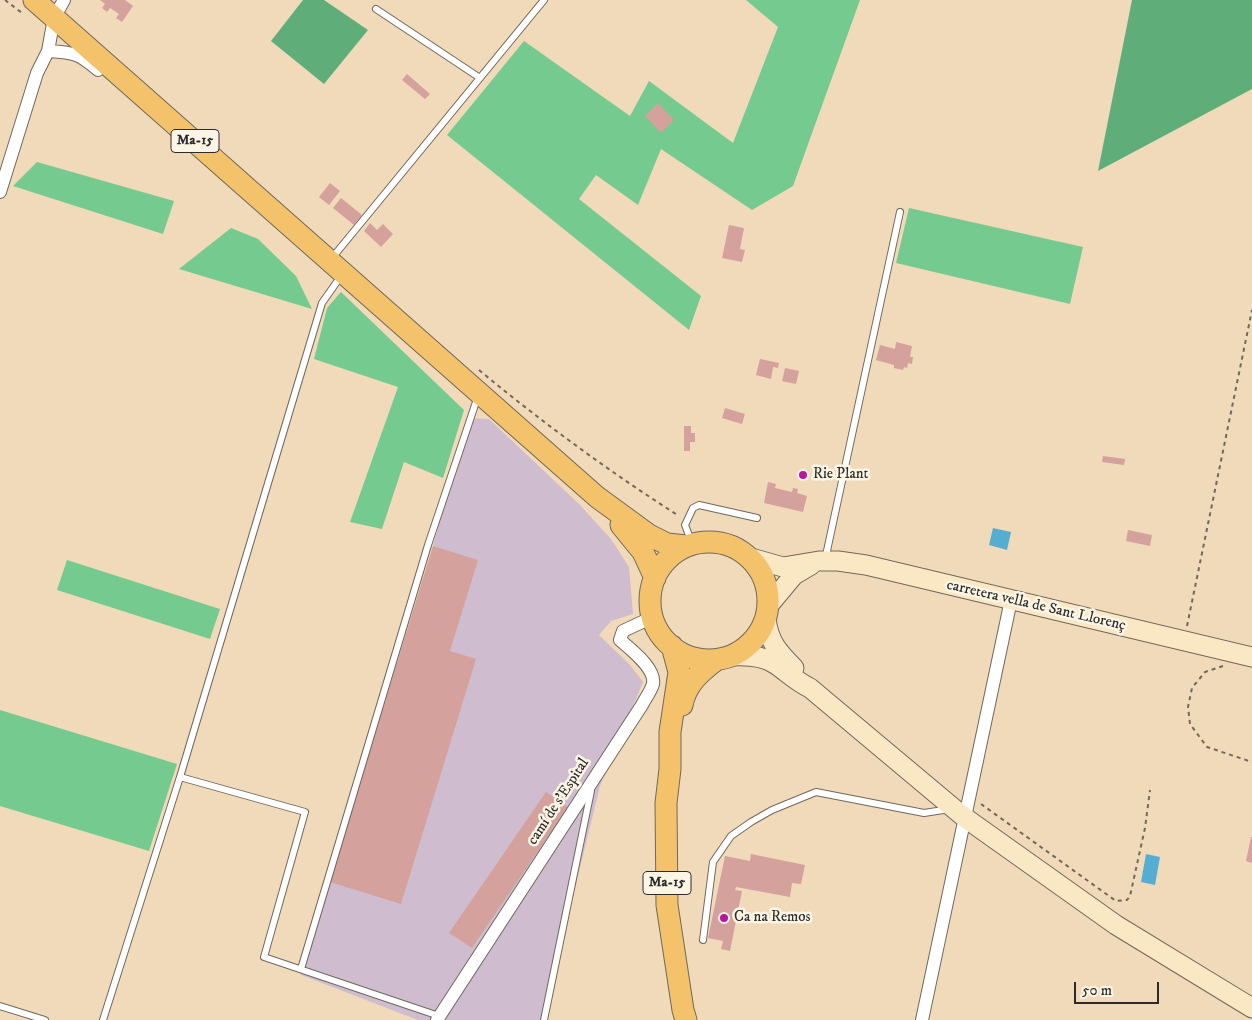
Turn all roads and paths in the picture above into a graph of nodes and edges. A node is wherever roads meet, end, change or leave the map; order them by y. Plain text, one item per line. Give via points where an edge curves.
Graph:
1 (34, 0) edge
2 (544, 0) edge
3 (59, 9) edge
4 (376, 9) dead end
5 (48, 51) junction
6 (480, 78) junction
7 (164, 114) junction
8 (0, 192) edge
9 (900, 212) dead end
10 (336, 267) junction
11 (1252, 310) edge
12 (478, 369) dead end
13 (479, 393) junction
14 (597, 497) junction
15 (756, 518) dead end
16 (686, 521) junction
17 (690, 545) junction
18 (751, 558) junction
19 (822, 561) junction
20 (655, 578) junction
21 (1011, 600) junction
22 (767, 612) junction
23 (653, 618) junction
24 (1184, 641) junction
25 (672, 646) junction
26 (723, 658) junction
27 (1252, 658) edge
28 (1229, 665) dead end
29 (810, 688) junction
30 (671, 744) junction
31 (1252, 762) edge
32 (180, 777) junction
33 (593, 780) junction
34 (1150, 790) dead end
35 (968, 795) junction
36 (958, 813) junction
37 (703, 940) dead end
38 (301, 969) junction
39 (0, 1006) edge
40 (1252, 1008) edge
41 (438, 1018) edge
42 (45, 1020) edge
43 (104, 1020) edge
44 (544, 1020) edge
45 (686, 1020) edge
46 (922, 1020) edge

1 - 3 main road, Ma-15
2 - 6 lane
3 - 5 street
3 - 7 main road, Ma-15
4 - 6 lane
5 - 7 street via 73,53 85,59 148,113
5 - 8 street via 37,73
6 - 10 lane
7 - 10 main road, Ma-15
9 - 19 lane
10 - 13 main road, Ma-15
10 - 32 lane via 322,303
11 - 24 path
12 - 16 path via 516,401
13 - 14 main road, Ma-15
13 - 38 lane via 428,545
14 - 17 main road, Ma-15 via 649,535 667,544
14 - 20 main road, Ma-15 via 639,546
15 - 16 lane via 699,505
16 - 17 lane
17 - 18 main road, Ma-15 via 721,543
17 - 20 main road, Ma-15 via 667,559
18 - 19 main road, carretera vella de Sant Llorenç via 783,567
18 - 22 main road via 761,572 768,593
19 - 21 main road, carretera vella de Sant Llorenç via 866,565
19 - 22 main road via 794,575
20 - 23 main road, Ma-15
21 - 24 main road, carretera vella de Sant Llorenç
21 - 35 street
22 - 26 main road, Ma-15 via 751,643
22 - 29 main road via 770,638 780,656 806,679
23 - 25 main road, Ma-15
23 - 33 street, camí de s'Espital via 623,631 620,640 646,664 653,683
24 - 27 main road, carretera vella de Sant Llorenç
25 - 26 main road, Ma-15 via 689,656
25 - 30 main road, Ma-15 via 679,672
26 - 29 main road via 755,656 774,662
26 - 30 main road, Ma-15 via 699,672 688,688
28 - 31 path via 1205,672 1192,688 1188,707 1190,724 1207,747
29 - 36 main road
30 - 45 main road, Ma-15 via 666,803 667,905
32 - 38 lane via 305,812 264,957
32 - 43 lane
33 - 41 street, camí de s'Espital
33 - 44 lane
34 - 35 path via 1130,896 1127,900 1116,901
35 - 36 street
36 - 37 lane via 924,813 816,792 772,810 731,836 713,862
36 - 40 main road via 1116,925
36 - 46 street
38 - 41 lane
39 - 42 lane

